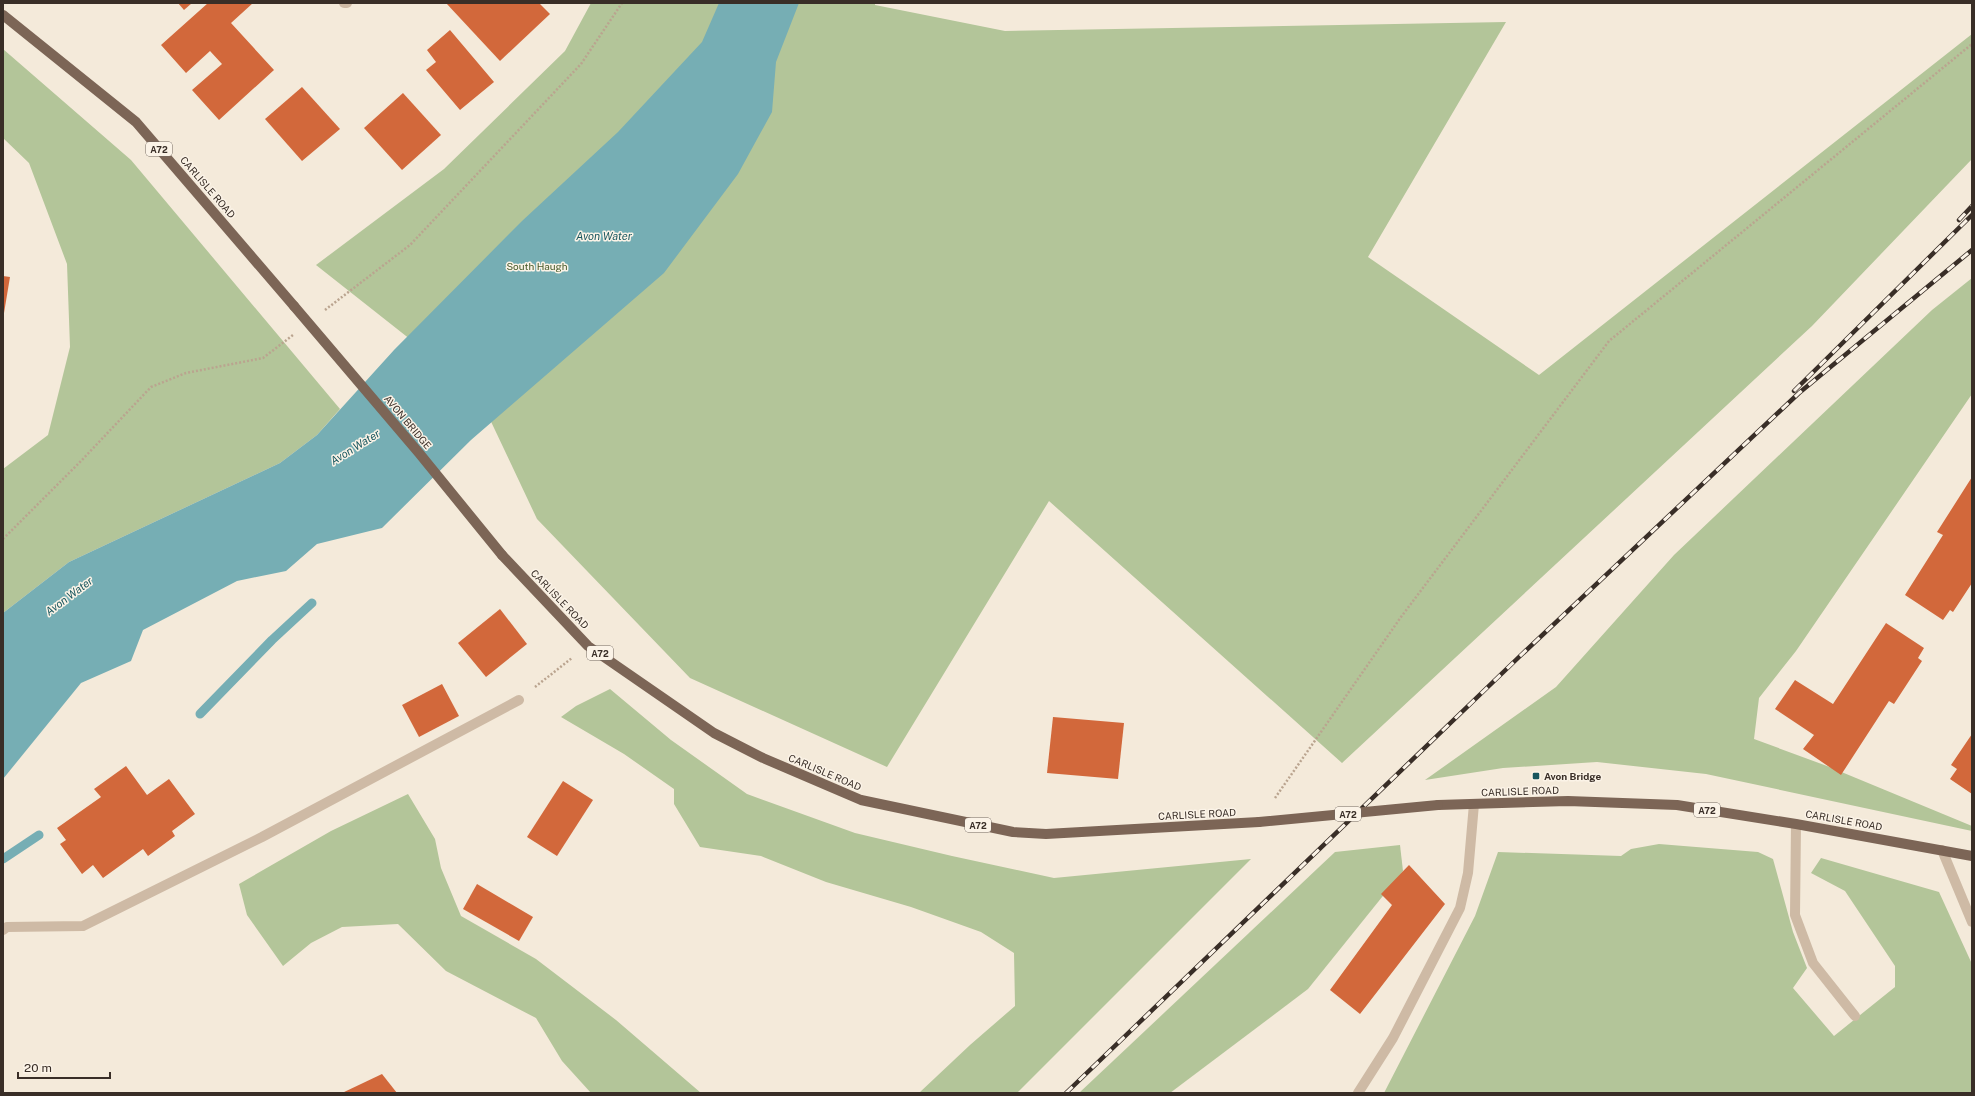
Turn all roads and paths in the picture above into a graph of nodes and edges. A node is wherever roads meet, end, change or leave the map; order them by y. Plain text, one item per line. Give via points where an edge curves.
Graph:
1 (622, 3) edge
2 (3, 15) edge
3 (1972, 44) edge
4 (294, 306) joint
5 (324, 311) dead end
6 (294, 334) dead end
7 (3, 539) edge
8 (502, 555) joint
9 (588, 646) junction
10 (519, 700) joint
11 (1474, 804) junction
12 (1259, 822) junction
13 (1796, 824) junction
14 (1942, 850) junction
15 (1972, 856) edge
16 (1972, 922) edge
17 (3, 930) edge
18 (1855, 1016) dead end
19 (1358, 1093) edge

1 - 5 path via 581,64 410,246
2 - 4 main road, CARLISLE ROAD / A72 via 136,122
3 - 12 path via 1609,341 1401,617
4 - 8 main road, AVON BRIDGE / A72, bridge
6 - 7 path via 263,358 186,373 151,387
8 - 9 main road, CARLISLE ROAD / A72
9 - 10 path
9 - 12 main road, CARLISLE ROAD / A72 via 714,732 763,758 861,800 1013,832 1046,834
10 - 17 lane via 262,837 84,926 7,927
11 - 12 main road, CARLISLE ROAD / A72, bridge via 1438,805
11 - 13 main road, CARLISLE ROAD / A72 via 1568,801 1677,805
11 - 19 lane via 1468,873 1460,908 1393,1038
13 - 14 main road, CARLISLE ROAD / A72
13 - 18 lane via 1795,915 1813,963
14 - 15 main road, CARLISLE ROAD / A72
14 - 16 lane

